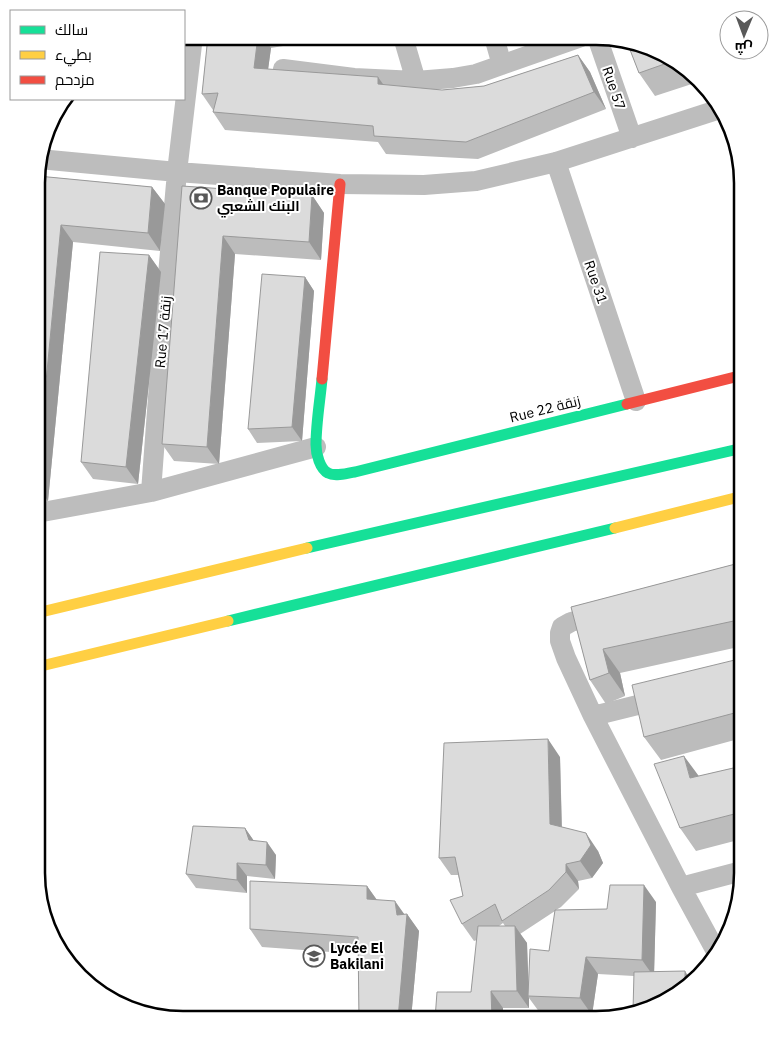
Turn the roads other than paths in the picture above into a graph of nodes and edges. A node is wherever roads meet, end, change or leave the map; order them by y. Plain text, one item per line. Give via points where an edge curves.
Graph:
1 (193, 45) edge
2 (405, 45) edge
3 (496, 45) edge
4 (561, 45) edge
5 (600, 45) edge
6 (502, 65) junction
7 (283, 69) edge
8 (416, 81) junction
9 (714, 111) edge
10 (632, 138) junction
11 (47, 160) edge
12 (556, 162) junction
13 (176, 172) junction
14 (340, 184) junction
15 (734, 378) edge
16 (636, 401) junction
17 (316, 447) junction
18 (734, 450) edge
19 (151, 492) junction
20 (734, 498) edge
21 (45, 512) edge
22 (614, 610) edge
23 (45, 611) edge
24 (45, 665) edge
25 (677, 695) edge
26 (593, 716) junction
27 (734, 873) edge
28 (680, 887) junction
29 (713, 946) edge

1 - 13 street, Rue 17 زنقة
2 - 8 street
3 - 6 street
4 - 6 street
5 - 10 street, Rue 57
6 - 8 street via 476,74
7 - 8 street via 354,78
9 - 10 street
10 - 12 street
11 - 13 street
12 - 14 street via 476,181 424,185
12 - 16 street, Rue 31
13 - 14 street
13 - 19 street, Rue 17 زنقة
14 - 17 main road
15 - 16 main road, Rue 22 زنقة
16 - 17 main road, Rue 22 زنقة via 335,475 328,474 320,466
17 - 19 street
18 - 23 main road
19 - 21 street
20 - 24 main road
22 - 26 street via 571,622 562,627 560,633 566,658
25 - 26 street
26 - 28 street
27 - 28 street
28 - 29 street

